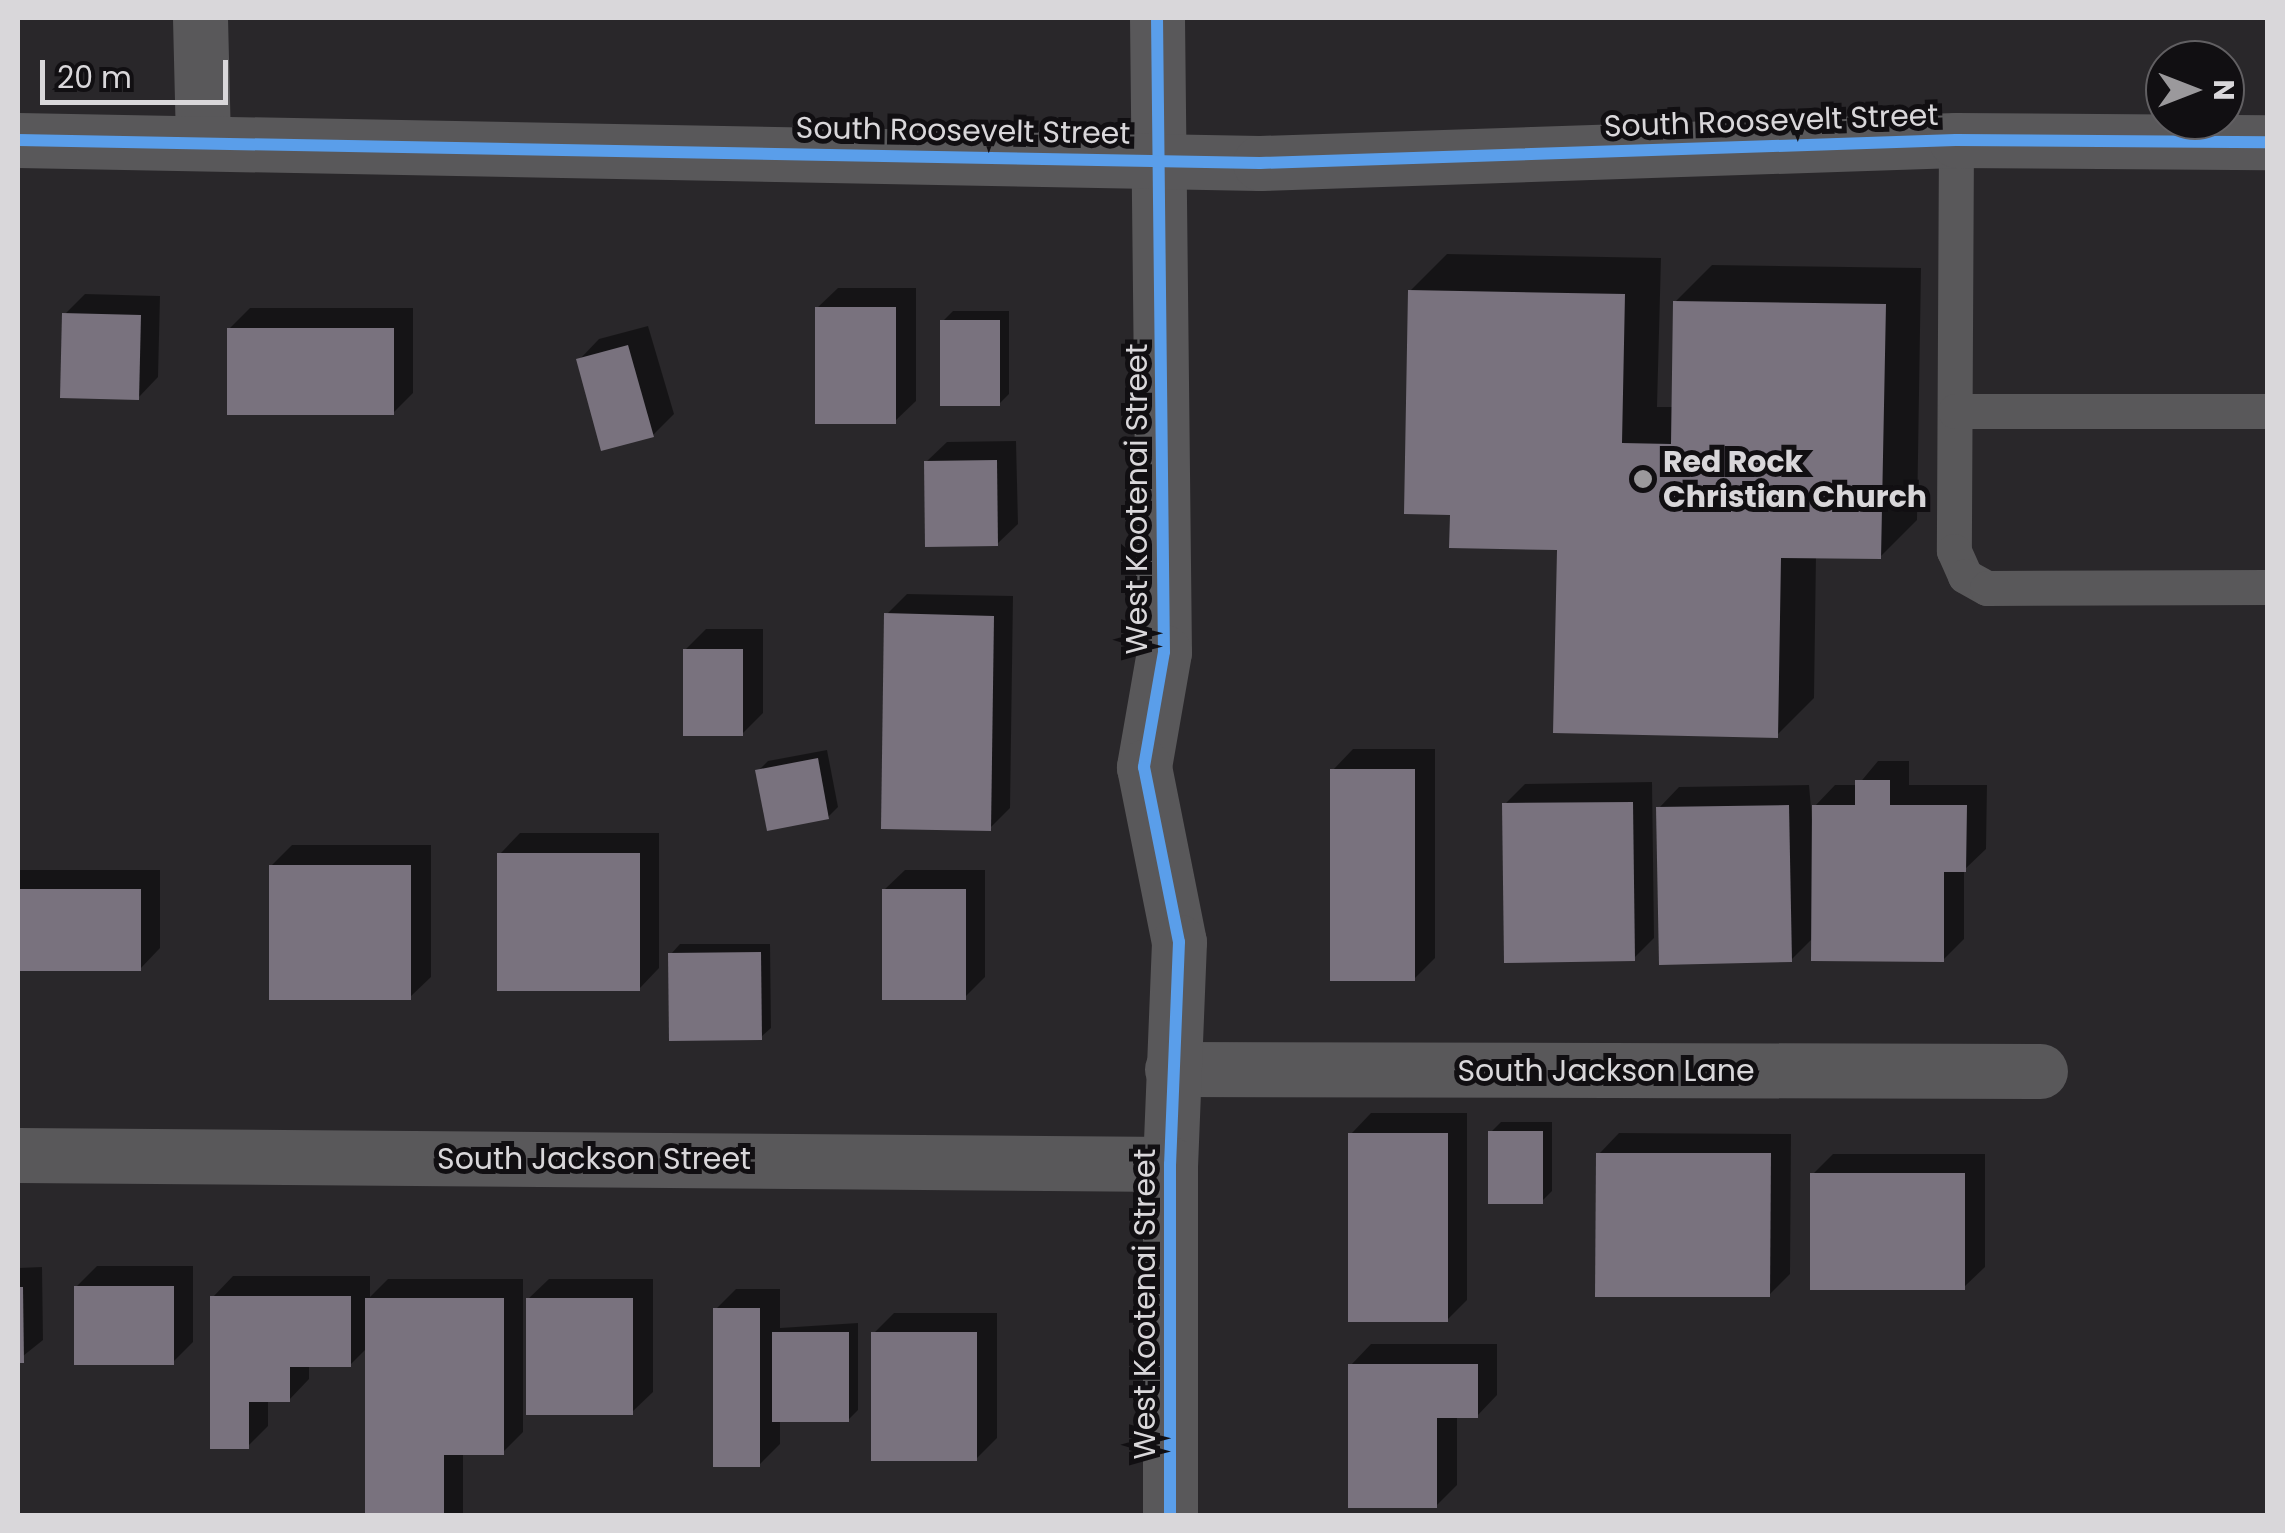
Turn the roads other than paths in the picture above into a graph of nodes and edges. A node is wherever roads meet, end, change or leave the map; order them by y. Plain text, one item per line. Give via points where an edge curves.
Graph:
1 (200, 18) edge
2 (1157, 18) edge
3 (18, 140) edge
4 (203, 140) junction
5 (1956, 140) junction
6 (2268, 142) edge
7 (1160, 160) junction
8 (1955, 411) junction
9 (2268, 411) edge
10 (2268, 587) edge
11 (1172, 1069) junction
12 (2040, 1071) dead end
13 (18, 1155) edge
14 (1170, 1164) junction
15 (1170, 1516) edge

1 - 4 street
2 - 7 street, West Kootenai Street
3 - 4 street, South Roosevelt Street
4 - 7 street, South Roosevelt Street
5 - 6 street, South Roosevelt Street
5 - 7 street, South Roosevelt Street
5 - 8 lane
7 - 11 street, West Kootenai Street via 1164,652 1144,766 1179,942
8 - 9 lane
8 - 10 lane via 1954,551 1965,576 1987,588
11 - 12 street, South Jackson Lane
11 - 14 street, West Kootenai Street
13 - 14 street, South Jackson Street
14 - 15 street, West Kootenai Street

